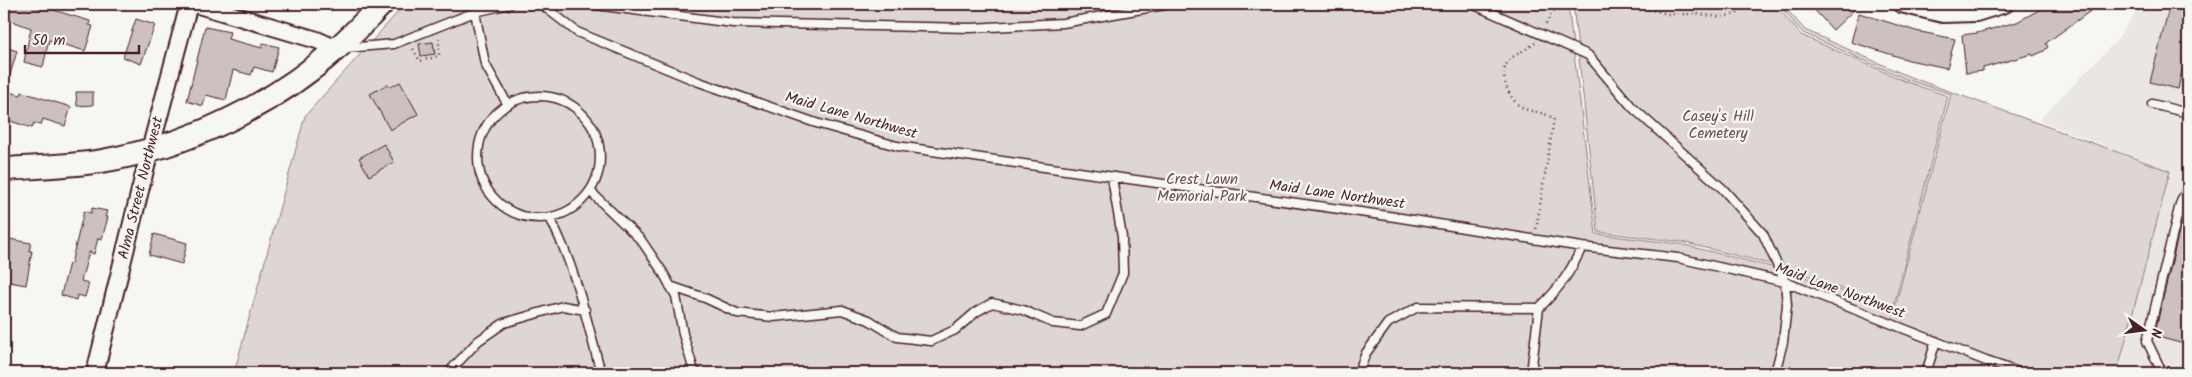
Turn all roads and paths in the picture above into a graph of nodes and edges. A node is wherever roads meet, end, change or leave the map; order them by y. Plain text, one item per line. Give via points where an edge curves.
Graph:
1 (189, 4) edge
2 (195, 4) edge
3 (382, 4) edge
4 (510, 4) edge
5 (540, 4) edge
6 (588, 4) edge
7 (1170, 4) edge
8 (1472, 4) edge
9 (1558, 4) edge
10 (1629, 4) edge
11 (1740, 4) edge
12 (1900, 4) edge
13 (2005, 4) edge
14 (475, 12) junction
15 (438, 26) junction
16 (1544, 36) junction
17 (408, 38) junction
18 (337, 49) junction
19 (2152, 104) dead end
20 (508, 106) junction
21 (2188, 113) edge
22 (150, 150) junction
23 (4, 169) edge
24 (2188, 174) edge
25 (1112, 178) junction
26 (2187, 191) edge
27 (590, 192) junction
28 (550, 218) junction
29 (1535, 238) junction
30 (1582, 247) junction
31 (1785, 282) junction
32 (670, 286) junction
33 (1539, 308) junction
34 (584, 310) junction
35 (1936, 341) junction
36 (95, 373) edge
37 (448, 373) edge
38 (600, 373) edge
39 (698, 373) edge
40 (1358, 373) edge
41 (1531, 373) edge
42 (1775, 373) edge
43 (1926, 373) edge
44 (2021, 373) edge
45 (2170, 373) edge

1 - 22 street, Alma Street Northwest
2 - 18 street via 317,40
3 - 18 main road
4 - 14 lane
5 - 25 lane, Maid Lane Northwest via 577,32 699,82 816,123 897,146
6 - 7 lane via 733,22 971,28 1063,23
8 - 16 lane
9 - 16 path via 1545,24
10 - 11 path via 1667,14 1720,18 1738,14
12 - 13 street via 1943,14 1976,13
14 - 15 lane
14 - 20 lane via 485,64
15 - 17 lane
15 - 17 path via 439,56 420,61
16 - 29 path via 1508,62 1505,72 1514,102 1525,109 1548,114 1554,120
16 - 31 lane via 1588,55 1632,107 1723,189 1763,234
17 - 18 lane via 394,44
18 - 22 main road via 294,82 247,110 201,132
19 - 21 lane
20 - 27 lane via 514,101 538,96 556,98 585,116 600,146 600,167
20 - 28 lane via 493,116 480,140 479,170 493,199 519,216
22 - 23 main road via 103,161
22 - 36 street, Alma Street Northwest
24 - 26 lane
25 - 29 lane, Maid Lane Northwest
25 - 32 lane via 1122,237 1123,273 1106,314 1080,326 1053,323 1023,310 992,303 955,330 930,341 897,338 869,320 842,310 773,317 737,313
26 - 45 lane via 2180,204 2147,341 2162,372
27 - 28 lane via 578,206
27 - 32 lane via 641,240
28 - 34 lane via 558,232
29 - 30 lane, Maid Lane Northwest
30 - 31 lane, Maid Lane Northwest via 1678,258
30 - 33 lane via 1559,289
31 - 35 lane, Maid Lane Northwest
31 - 42 lane via 1787,305
32 - 39 lane via 676,296 694,370
33 - 40 lane via 1418,307 1388,323 1366,353
33 - 41 lane
34 - 37 lane via 563,306 504,323 478,341
34 - 38 lane
35 - 43 lane
35 - 44 lane, Maid Lane Northwest

